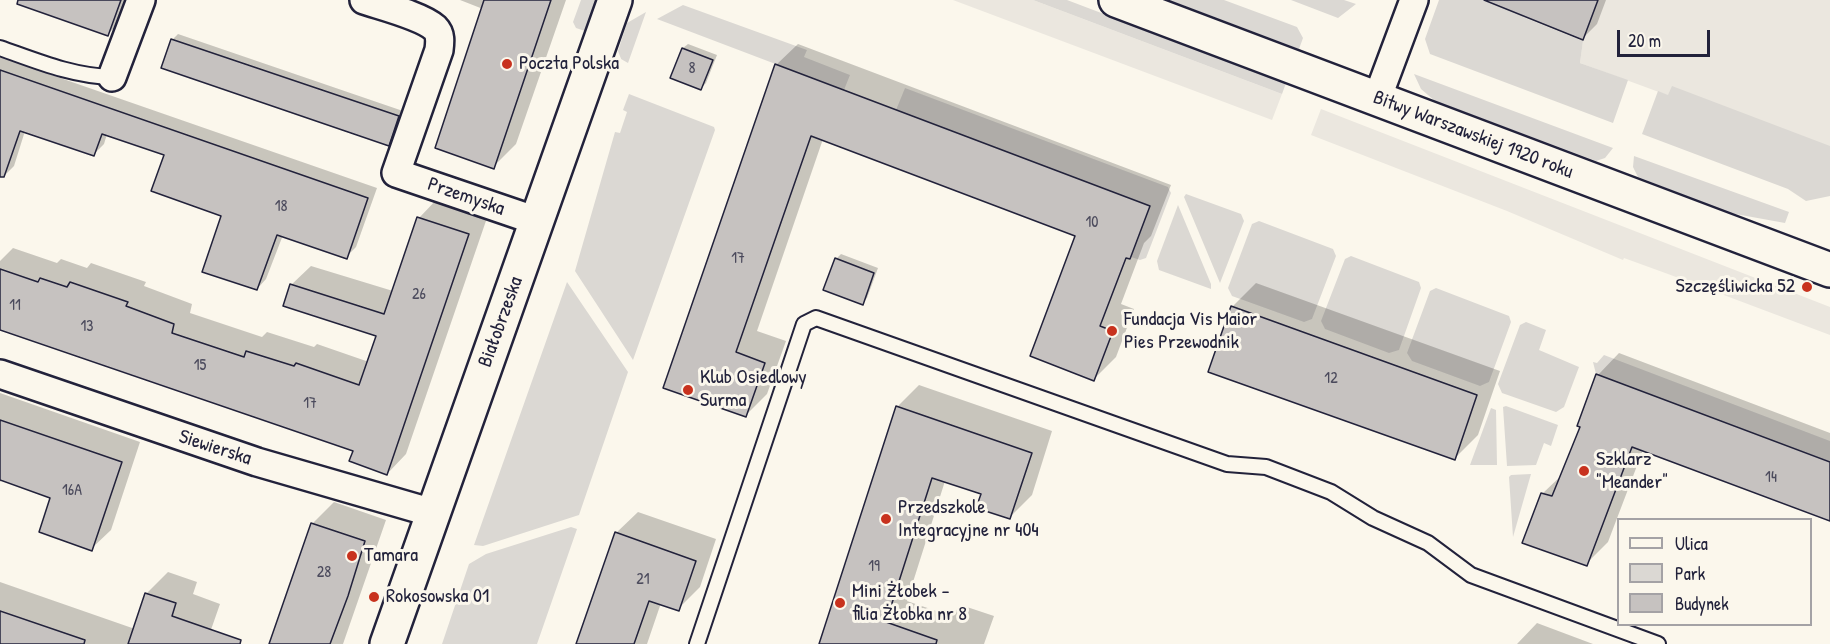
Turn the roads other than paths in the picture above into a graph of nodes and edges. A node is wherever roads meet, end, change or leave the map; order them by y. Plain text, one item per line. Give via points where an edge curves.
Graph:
1 (141, 0) edge
2 (364, 0) edge
3 (615, 0) edge
4 (1116, 0) edge
5 (1412, 7) edge
6 (0, 48) edge
7 (112, 77) joint
8 (1377, 99) junction
9 (537, 221) junction
10 (1830, 270) edge
11 (0, 374) edge
12 (433, 513) junction
13 (387, 644) edge
14 (697, 644) edge
15 (1658, 644) edge

1 - 7 street
2 - 9 street, Przemyska via 425,22 435,28 440,40 396,173
3 - 9 main road, Białobrzeska
4 - 8 main road, Bitwy Warszawskiej 1920 roku
5 - 8 street
6 - 7 lane via 57,68
8 - 10 main road, Bitwy Warszawskiej 1920 roku
9 - 12 main road, Białobrzeska
11 - 12 street, Siewierska via 257,462
12 - 13 main road, Białobrzeska
14 - 15 lane via 804,324 816,318 1227,464 1266,467 1331,492 1373,519 1428,543 1471,575

